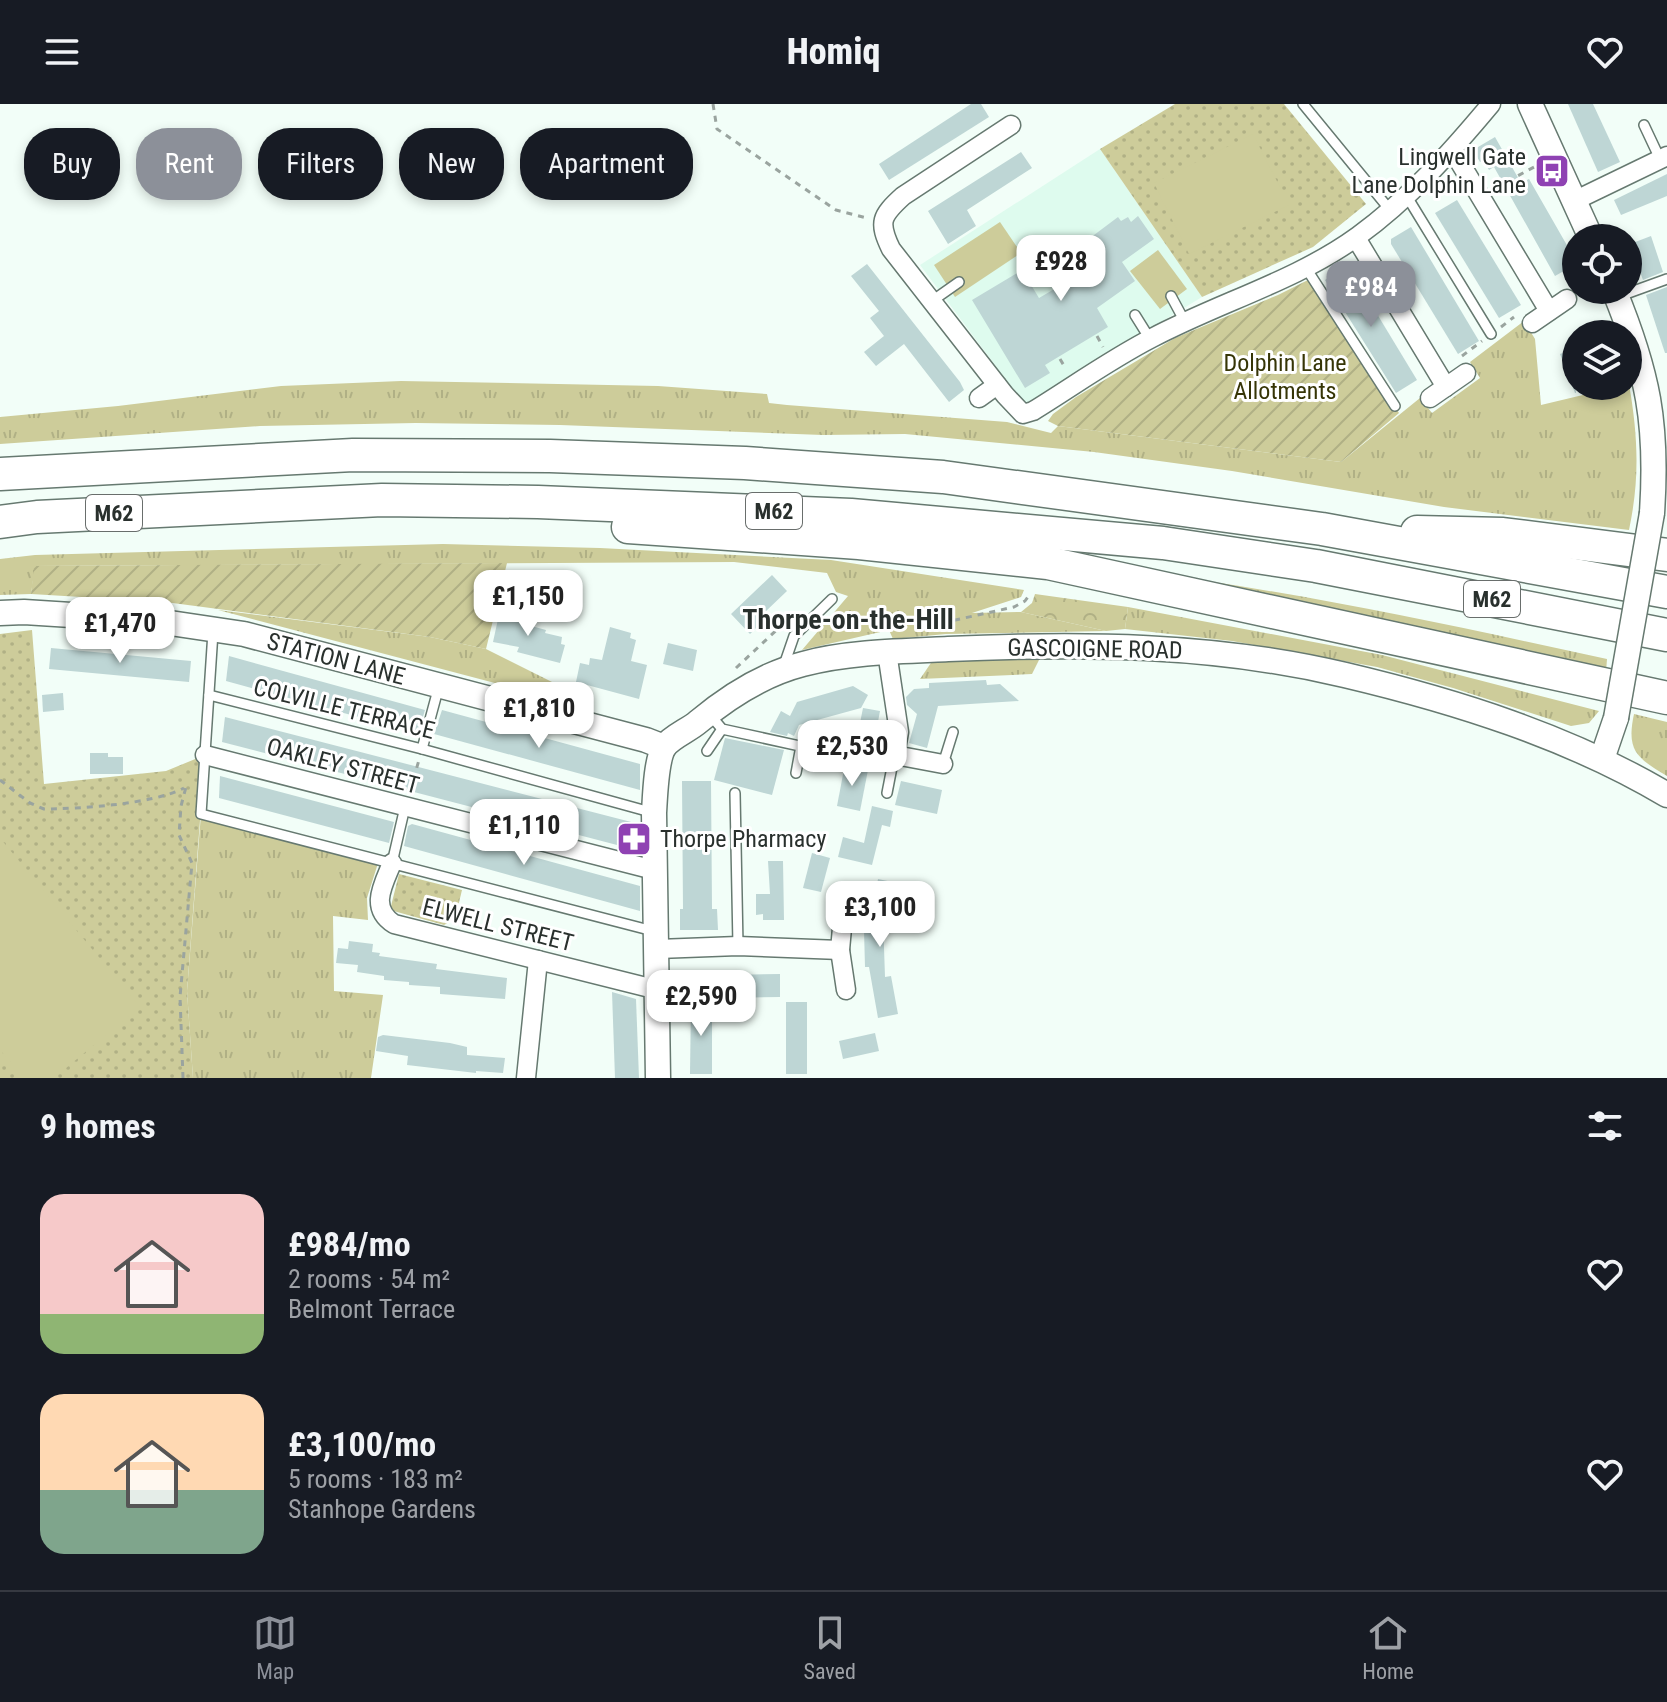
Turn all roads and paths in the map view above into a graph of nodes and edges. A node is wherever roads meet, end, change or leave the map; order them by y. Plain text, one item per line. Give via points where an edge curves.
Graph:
1 (713, 104) edge
2 (1303, 104) edge
3 (1491, 104) edge
4 (1530, 104) edge
5 (1011, 125) dead end
6 (1644, 125) dead end
7 (1453, 151) junction
8 (1553, 156) junction
9 (1664, 158) edge
10 (1406, 195) junction
11 (1480, 197) junction
12 (1574, 201) junction
13 (1390, 210) junction
14 (882, 221) junction
15 (1585, 224) edge
16 (1356, 238) junction
17 (1306, 268) junction
18 (1667, 279) edge
19 (959, 282) dead end
20 (1642, 286) edge
21 (1171, 296) dead end
22 (932, 301) junction
23 (1562, 302) edge
24 (1619, 304) edge
25 (1549, 311) junction
26 (1135, 315) dead end
27 (1185, 322) junction
28 (1532, 323) dead end
29 (1491, 334) dead end
30 (1150, 339) junction
31 (1466, 373) dead end
32 (997, 385) junction
33 (1446, 387) junction
34 (979, 398) dead end
35 (1430, 398) dead end
36 (1395, 406) dead end
37 (1659, 406) edge
38 (0, 474) edge
39 (229, 507) junction
40 (0, 522) edge
41 (1322, 529) junction
42 (1667, 555) edge
43 (1667, 592) edge
44 (832, 599) dead end
45 (0, 613) edge
46 (213, 628) junction
47 (1667, 635) edge
48 (794, 636) junction
49 (887, 652) junction
50 (782, 671) junction
51 (439, 686) junction
52 (209, 695) junction
53 (1667, 698) edge
54 (718, 715) junction
55 (953, 732) dead end
56 (801, 746) junction
57 (664, 747) junction
58 (422, 749) junction
59 (818, 750) dead end
60 (707, 751) dead end
61 (205, 755) junction
62 (842, 755) dead end
63 (1602, 759) junction
64 (894, 760) junction
65 (943, 764) joint
66 (796, 773) dead end
67 (0, 780) edge
68 (203, 781) junction
69 (186, 787) junction
70 (735, 793) dead end
71 (887, 793) dead end
72 (1667, 795) edge
73 (405, 807) junction
74 (654, 813) junction
75 (392, 863) junction
76 (654, 870) junction
77 (843, 917) dead end
78 (657, 940) junction
79 (738, 946) junction
80 (840, 950) junction
81 (538, 960) junction
82 (658, 990) junction
83 (846, 990) dead end
84 (183, 1078) edge
85 (526, 1078) edge
86 (658, 1078) edge

1 - 14 path via 717,129 836,210
2 - 13 lane
3 - 7 street
4 - 8 street
5 - 14 street via 903,196
6 - 9 lane
7 - 10 street
7 - 11 street
8 - 11 path
8 - 12 street
9 - 12 street
10 - 13 street
10 - 29 lane
11 - 25 street
12 - 15 street
13 - 16 street
14 - 22 street via 891,249
16 - 17 street
16 - 33 street
17 - 27 street
17 - 36 lane
18 - 20 lane
19 - 22 lane
21 - 27 lane
22 - 32 street
23 - 25 street
24 - 37 street
25 - 28 street
26 - 30 lane
27 - 30 street
30 - 32 street via 1033,411 1023,414
31 - 33 street
32 - 34 street
33 - 35 street
37 - 63 street, bridge via 1652,513 1616,718
38 - 41 highway, M62 via 353,455 745,463 943,477
39 - 40 highway, M62
39 - 47 highway, M62 via 476,501 851,515 1163,543 1331,569
39 - 53 highway via 531,520 859,543 1048,563
41 - 42 highway via 1503,534
41 - 43 highway, M62
44 - 48 lane
45 - 46 street, STATION LANE
46 - 51 street, STATION LANE
46 - 52 lane
48 - 50 lane
48 - 54 path via 783,624 716,686
49 - 50 street, GASCOIGNE ROAD
49 - 63 street, GASCOIGNE ROAD via 1047,644 1240,655 1345,675 1483,714
49 - 64 street via 899,732
50 - 54 street, GASCOIGNE ROAD via 750,685
51 - 57 street, STATION LANE
51 - 58 lane
52 - 58 lane, COLVILLE TERRACE
52 - 61 lane
54 - 56 lane
54 - 57 street, GASCOIGNE ROAD
54 - 60 lane
55 - 65 lane
56 - 59 lane
56 - 66 lane
57 - 74 street
58 - 73 path
58 - 74 lane, COLVILLE TERRACE
61 - 68 lane
61 - 73 street, OAKLEY STREET
62 - 64 lane
63 - 72 street, GASCOIGNE ROAD
64 - 65 street
64 - 71 lane
67 - 69 path via 44,809 171,795
68 - 69 path
68 - 75 lane via 201,814
69 - 84 path via 179,835 192,863 180,997
70 - 79 lane
73 - 75 lane
73 - 76 street, OAKLEY STREET
74 - 76 street
75 - 78 lane
75 - 81 street, ELWELL STREET via 379,905 383,917
76 - 78 street
77 - 80 street
78 - 79 street
78 - 82 street
79 - 80 street
80 - 83 street
81 - 82 street, ELWELL STREET
81 - 85 street
82 - 86 street

